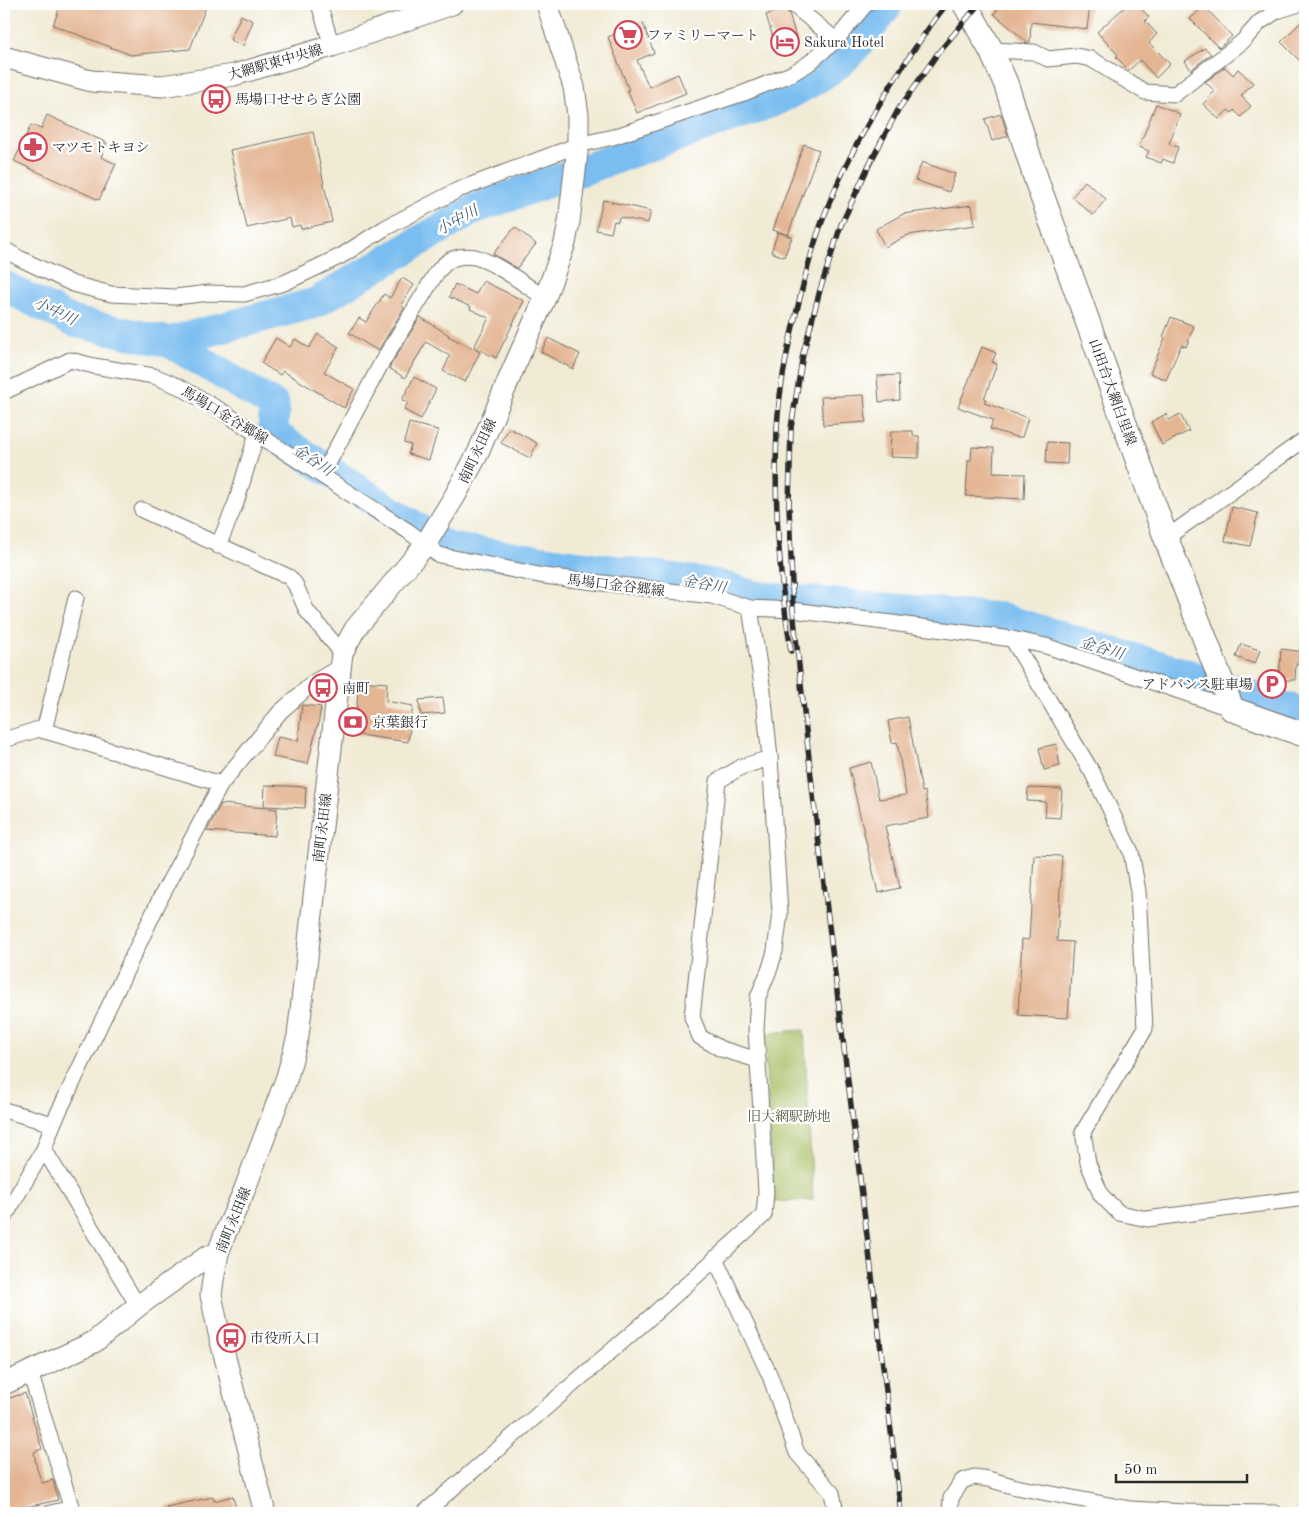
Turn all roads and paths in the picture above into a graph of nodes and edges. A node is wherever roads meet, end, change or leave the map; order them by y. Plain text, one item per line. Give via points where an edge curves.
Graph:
1 (319, 4) edge
2 (452, 4) edge
3 (547, 4) edge
4 (792, 4) edge
5 (866, 4) edge
6 (965, 4) edge
7 (1299, 4) edge
8 (836, 40) junction
9 (332, 46) junction
10 (991, 50) junction
11 (4, 57) edge
12 (576, 162) junction
13 (4, 249) edge
14 (545, 298) junction
15 (4, 392) edge
16 (256, 433) junction
17 (1305, 439) edge
18 (322, 475) junction
19 (142, 510) dead end
20 (1166, 538) junction
21 (425, 545) junction
22 (218, 546) junction
23 (76, 598) dead end
24 (750, 608) junction
25 (1012, 639) junction
26 (341, 660) junction
27 (1232, 709) junction
28 (44, 731) junction
29 (1305, 735) edge
30 (4, 740) edge
31 (770, 758) junction
32 (221, 784) junction
33 (758, 1060) junction
34 (4, 1110) edge
35 (53, 1124) junction
36 (44, 1149) junction
37 (1305, 1198) edge
38 (4, 1218) edge
39 (218, 1253) junction
40 (715, 1258) junction
41 (138, 1306) junction
42 (30, 1372) junction
43 (4, 1384) edge
44 (72, 1511) edge
45 (51, 1513) edge
46 (265, 1513) edge
47 (424, 1513) edge
48 (836, 1513) edge
49 (950, 1513) edge
50 (1275, 1513) edge

1 - 9 street
2 - 9 street, 大網駅東中央線
3 - 12 street, 南町永田線 via 574,87 578,115
4 - 8 street
5 - 8 street
6 - 10 main road, 山田台大網白里線
7 - 10 street via 1260,22 1242,42 1175,94 1145,92 1092,59 1076,56 1048,59 1034,52
8 - 12 street via 791,74 613,137
9 - 11 street, 大網駅東中央線 via 234,75 162,86 91,81
10 - 20 main road, 山田台大網白里線 via 1006,84 1037,182
12 - 13 street via 458,190 385,228 342,256 284,283 244,294 209,293 175,297 111,294 73,284
12 - 14 street, 南町永田線 via 565,243
14 - 18 street via 475,257 454,258 445,263 382,362
14 - 21 street, 南町永田線 via 478,453
15 - 16 street, 馬場口金谷郷線 via 70,360 154,376 180,387
16 - 18 street, 馬場口金谷郷線
16 - 22 street via 236,503
17 - 20 street
18 - 21 street, 馬場口金谷郷線 via 408,530
19 - 22 street
20 - 27 main road, 山田台大網白里線
21 - 24 street, 馬場口金谷郷線 via 439,555 544,576 712,596
21 - 26 street, 南町永田線 via 356,629
22 - 26 street via 289,577
23 - 28 street
24 - 25 street, 馬場口金谷郷線 via 793,610
24 - 31 street via 764,691
25 - 27 street, 馬場口金谷郷線 via 1046,646
25 - 37 street via 1092,772 1131,852 1138,891 1144,1029 1083,1132 1088,1163 1102,1195 1119,1213 1147,1219
26 - 32 street via 280,712
26 - 39 street, 南町永田線 via 298,1036 287,1077
27 - 29 main road
28 - 30 street via 39,729
28 - 32 street
31 - 33 street via 780,913 776,951 758,997
31 - 33 street via 741,767 718,781 692,1016 700,1037 721,1050
32 - 35 street via 161,897
33 - 40 street via 766,1192 764,1215
34 - 35 street
35 - 36 street
36 - 38 street
36 - 41 street
39 - 41 street via 205,1258
39 - 46 street, 南町永田線 via 211,1295
40 - 47 street
40 - 48 street via 770,1376 797,1454 832,1493
41 - 42 street via 94,1342
42 - 43 street
42 - 44 street
44 - 45 street
49 - 50 street via 951,1498 962,1481 974,1477 1130,1509

